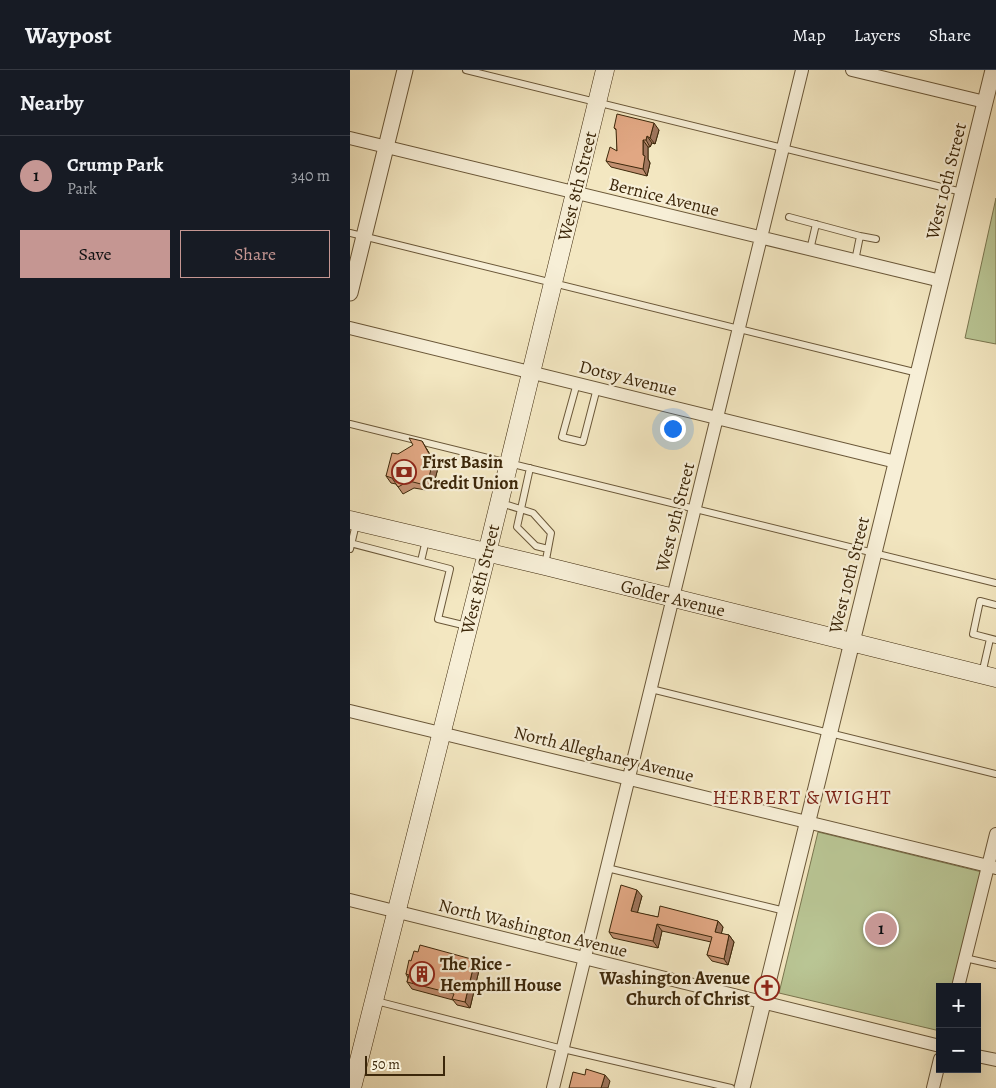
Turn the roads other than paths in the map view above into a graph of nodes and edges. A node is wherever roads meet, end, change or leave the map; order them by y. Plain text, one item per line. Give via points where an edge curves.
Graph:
1 (405, 70) edge
2 (466, 70) edge
3 (605, 70) edge
4 (802, 70) edge
5 (852, 70) edge
6 (993, 70) edge
7 (597, 102) junction
8 (985, 102) junction
9 (350, 138) edge
10 (784, 146) junction
11 (386, 147) junction
12 (963, 192) junction
13 (575, 193) junction
14 (789, 217) dead end
15 (816, 224) junction
16 (357, 234) edge
17 (860, 236) junction
18 (761, 238) junction
19 (876, 240) dead end
20 (810, 250) junction
21 (855, 261) junction
22 (941, 282) junction
23 (553, 283) junction
24 (350, 293) edge
25 (350, 328) edge
26 (739, 328) junction
27 (531, 372) junction
28 (918, 373) junction
29 (577, 383) junction
30 (597, 388) junction
31 (717, 418) junction
32 (350, 424) edge
33 (509, 462) junction
34 (896, 462) junction
35 (530, 468) junction
36 (499, 503) junction
37 (695, 508) junction
38 (522, 509) junction
39 (353, 521) edge
40 (427, 539) junction
41 (350, 545) edge
42 (874, 551) junction
43 (487, 553) junction
44 (547, 558) junction
45 (421, 562) junction
46 (996, 583) edge
47 (673, 599) junction
48 (996, 605) edge
49 (468, 627) junction
50 (993, 640) edge
51 (852, 642) junction
52 (989, 676) edge
53 (651, 689) junction
54 (350, 711) edge
55 (441, 732) junction
56 (829, 734) junction
57 (996, 774) edge
58 (629, 778) junction
59 (807, 822) junction
60 (996, 834) edge
61 (992, 867) edge
62 (607, 868) junction
63 (350, 900) edge
64 (785, 911) junction
65 (397, 912) junction
66 (965, 958) junction
67 (585, 960) junction
68 (996, 965) edge
69 (959, 983) edge
70 (374, 1001) junction
71 (763, 1003) junction
72 (936, 1045) edge
73 (563, 1049) junction
74 (981, 1057) edge
75 (996, 1060) edge
76 (937, 1073) edge
77 (352, 1088) edge
78 (553, 1088) edge
79 (732, 1088) edge
80 (742, 1088) edge
81 (933, 1088) edge

1 - 11 street
2 - 7 lane
3 - 7 main road, West 8th Street
4 - 10 street, West 9th Street
5 - 8 street
6 - 8 street, West 10th Street
7 - 10 lane
7 - 13 main road, West 8th Street
8 - 12 street, West 10th Street
9 - 11 street, Bernice Avenue
10 - 12 lane
10 - 18 street, West 9th Street
11 - 13 street, Bernice Avenue
11 - 16 street
12 - 22 street, West 10th Street
13 - 18 street, Bernice Avenue
13 - 23 main road, West 8th Street
14 - 15 lane
15 - 17 lane
15 - 20 lane
16 - 23 lane
16 - 24 street
17 - 19 lane
17 - 21 lane
18 - 20 street, Bernice Avenue
18 - 26 street, West 9th Street
20 - 21 street, Bernice Avenue
21 - 22 street, Bernice Avenue
22 - 28 street, West 10th Street
23 - 26 lane
23 - 27 main road, West 8th Street
25 - 27 street, Dotsy Avenue
26 - 28 lane
26 - 31 street, West 9th Street
27 - 29 street, Dotsy Avenue
27 - 33 main road, West 8th Street
28 - 34 street, West 10th Street
29 - 30 street, Dotsy Avenue
29 - 30 lane via 562,437 583,442
30 - 31 street, Dotsy Avenue
31 - 34 street, Dotsy Avenue
31 - 37 street, West 9th Street
32 - 33 lane
33 - 35 lane
33 - 36 main road, West 8th Street
34 - 42 street, West 10th Street
35 - 37 lane
35 - 38 lane
36 - 38 lane
36 - 43 main road, West 8th Street
37 - 42 lane
37 - 47 street, West 9th Street
38 - 44 lane via 517,528
38 - 44 lane via 533,513 552,533
39 - 40 main road, Golder Avenue
39 - 41 lane
40 - 43 main road, Golder Avenue
40 - 45 lane
41 - 45 lane
42 - 46 lane
42 - 51 street, West 10th Street
43 - 44 main road, Golder Avenue
43 - 49 main road, West 8th Street
44 - 47 main road, Golder Avenue
45 - 49 lane via 450,569 438,619
47 - 51 main road, Golder Avenue
47 - 53 street, West 9th Street
48 - 50 lane via 980,602 973,634
49 - 55 main road, West 8th Street
50 - 52 lane
51 - 52 main road, Golder Avenue
51 - 56 street, West 10th Street
53 - 56 lane
53 - 58 street, West 9th Street
54 - 55 street, North Alleghaney Avenue
55 - 58 street, North Alleghaney Avenue
55 - 65 main road, West 8th Street
56 - 57 lane
56 - 59 street, West 10th Street
58 - 59 street, North Alleghaney Avenue
58 - 62 street, West 9th Street
59 - 61 street, North Alleghaney Avenue
59 - 64 street, West 10th Street
60 - 61 street
61 - 66 street
62 - 64 lane
62 - 67 street, West 9th Street
63 - 65 street, North Washington Avenue
64 - 71 street, West 10th Street
65 - 67 street, North Washington Avenue
65 - 70 main road, West 8th Street
66 - 68 lane
66 - 69 street
67 - 71 street, North Washington Avenue
67 - 73 street, West 9th Street
70 - 73 lane
70 - 77 main road, West 8th Street
71 - 72 street, North Washington Avenue
71 - 80 street, West 10th Street
73 - 78 street, West 9th Street
73 - 79 lane
74 - 75 street
76 - 81 street

